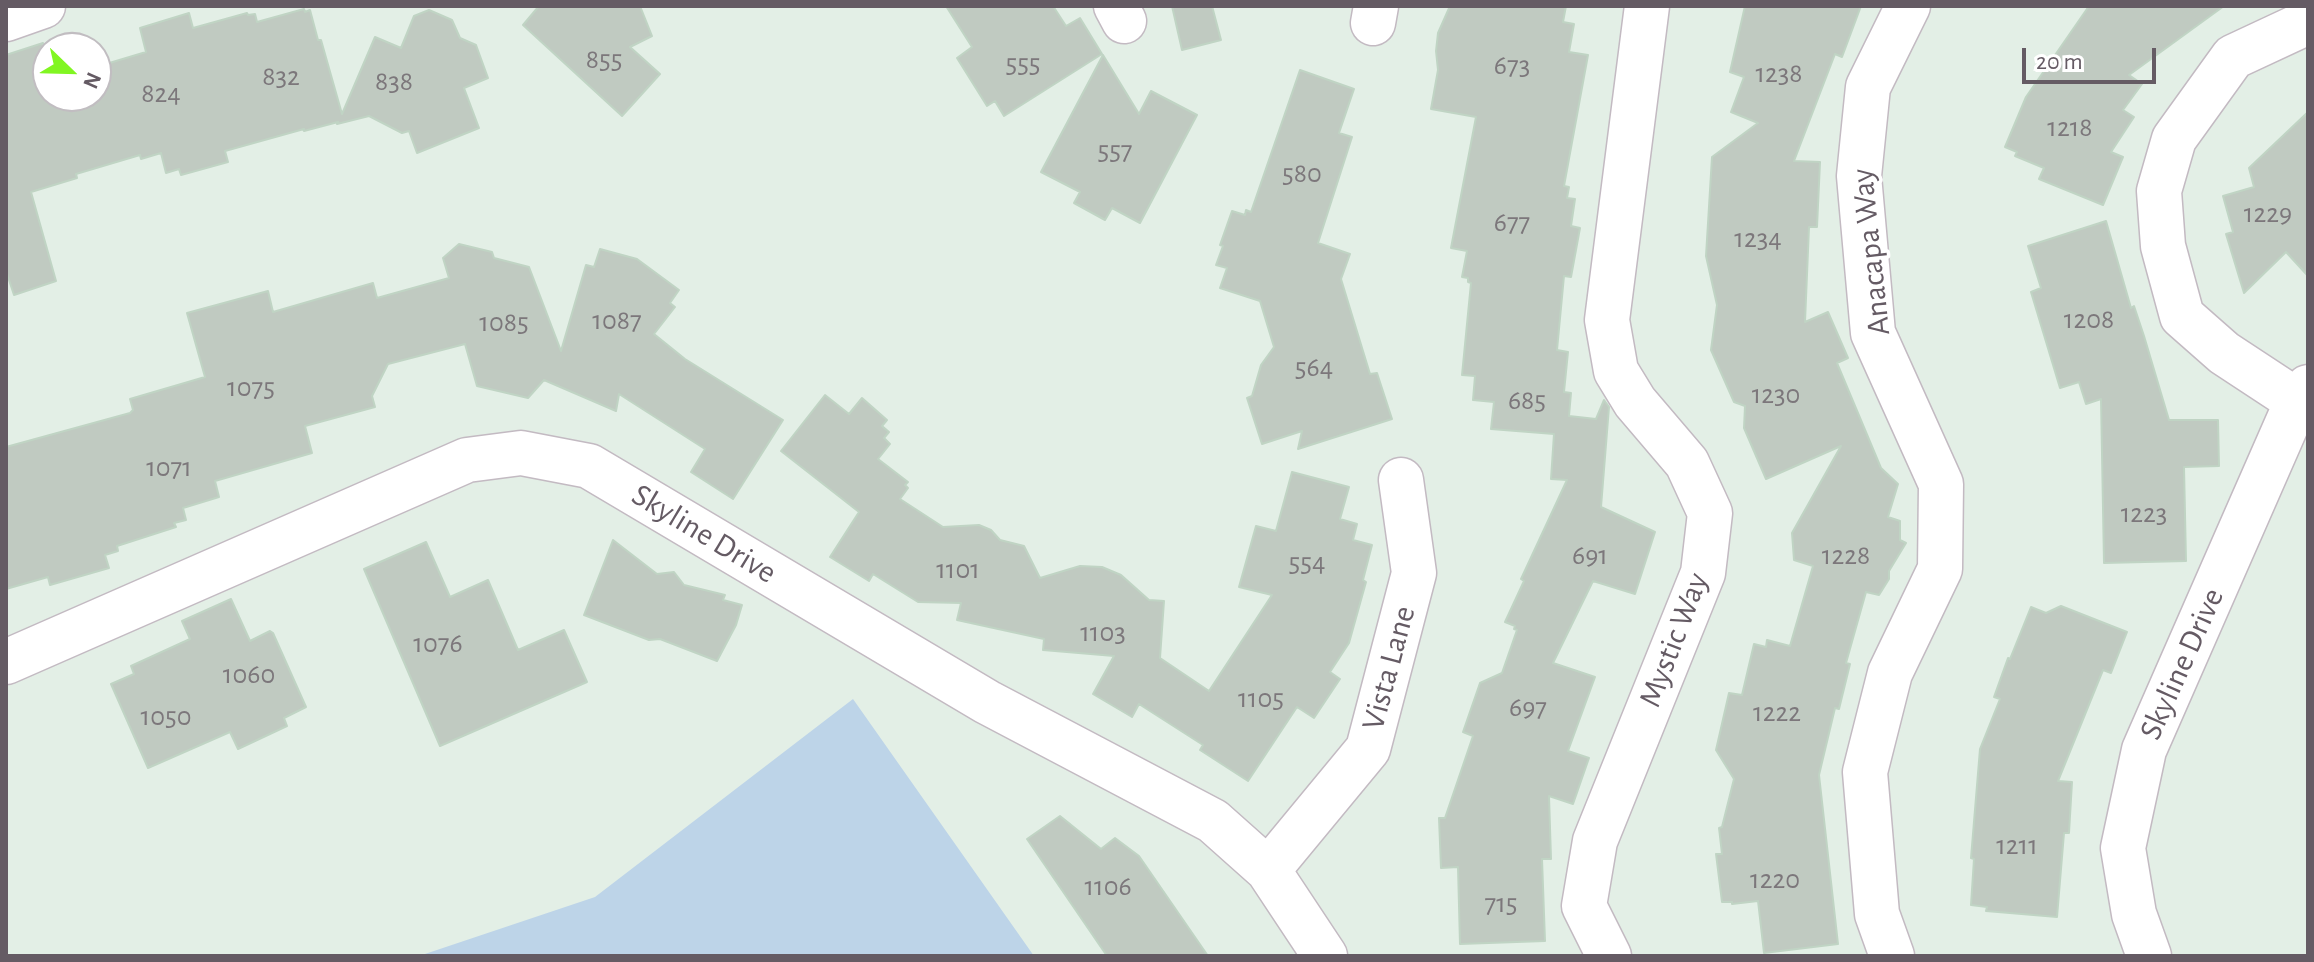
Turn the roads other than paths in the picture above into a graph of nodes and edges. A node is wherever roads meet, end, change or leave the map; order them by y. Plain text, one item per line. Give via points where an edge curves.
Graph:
1 (43, 6) edge
2 (1647, 6) edge
3 (1908, 6) edge
4 (6, 19) edge
5 (2308, 22) edge
6 (2303, 394) edge
7 (1401, 480) dead end
8 (6, 662) edge
9 (1268, 870) junction
10 (1325, 956) edge
11 (1609, 956) edge
12 (1892, 956) edge
13 (2149, 956) edge

1 - 4 street
2 - 11 street, Mystic Way via 1607,320 1616,371 1687,463 1710,513 1703,573 1595,841 1584,906
3 - 12 street, Anacapa Way via 1868,87 1859,176 1873,333 1941,484 1940,569 1890,673 1865,772 1877,914
5 - 6 street via 2233,57 2174,139 2159,191 2163,246 2182,316 2224,353
6 - 13 street, Skyline Drive via 2144,750 2123,848 2134,914
7 - 9 street, Vista Lane via 1414,573 1368,749
8 - 9 street, Skyline Drive via 467,460 521,453 589,466 987,702 1213,821
9 - 10 street, Skyline Drive

